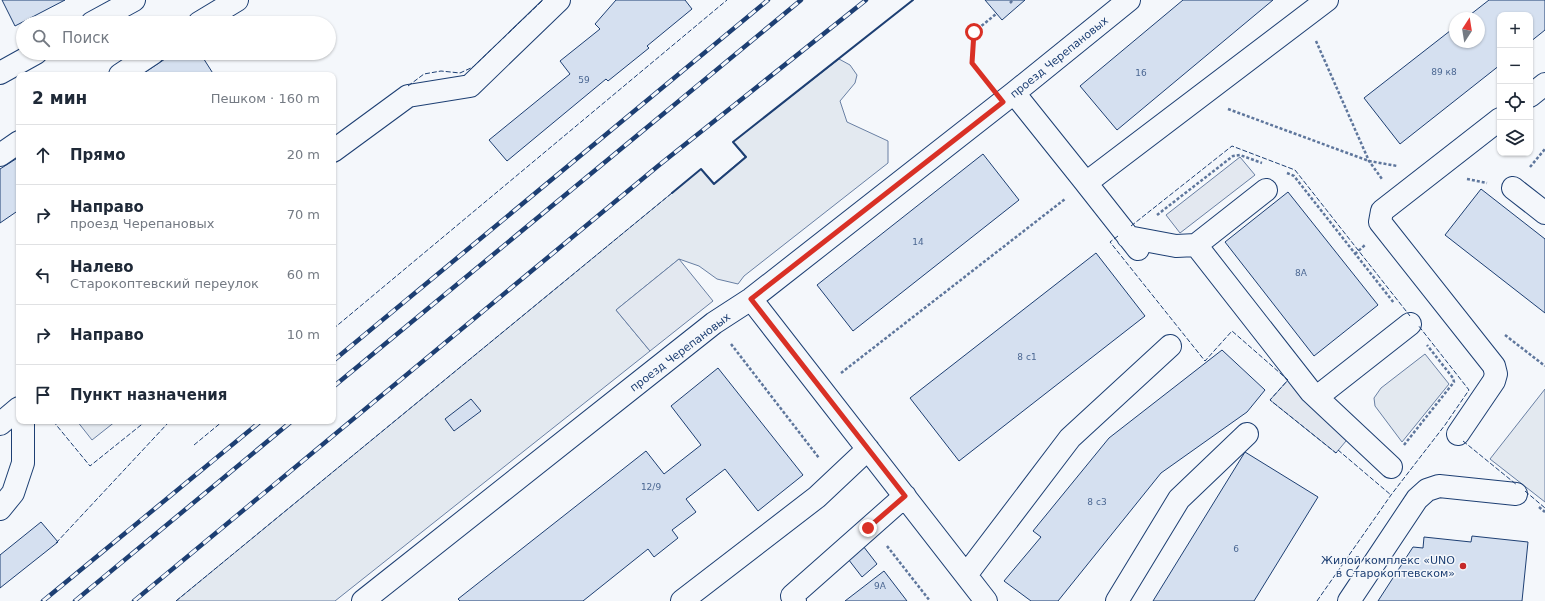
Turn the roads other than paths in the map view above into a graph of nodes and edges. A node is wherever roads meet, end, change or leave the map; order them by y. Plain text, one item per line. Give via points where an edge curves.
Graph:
1 (134, 0) edge
2 (237, 0) edge
3 (559, 0) edge
4 (1129, 0) edge
5 (1327, 0) edge
6 (105, 16) edge
7 (211, 16) edge
8 (23, 60) edge
9 (143, 60) edge
10 (125, 72) edge
11 (0, 73) edge
12 (1545, 84) edge
13 (1533, 94) edge
14 (1009, 98) junction
15 (1499, 120) edge
16 (16, 144) edge
17 (336, 149) edge
18 (0, 155) edge
19 (1086, 183) junction
20 (1513, 188) road end
21 (1266, 190) dead end
22 (1545, 213) edge
23 (1196, 245) junction
24 (751, 299) junction
25 (1410, 324) road end
26 (1170, 346) dead end
27 (1317, 397) junction
28 (16, 411) edge
29 (0, 424) edge
30 (23, 424) edge
31 (1247, 434) dead end
32 (1458, 434) dead end
33 (868, 449) junction
34 (1389, 466) road end
35 (1516, 494) dead end
36 (905, 496) junction
37 (0, 509) edge
38 (966, 575) junction
39 (363, 601) edge
40 (682, 601) edge
41 (795, 601) edge
42 (986, 601) edge
43 (1117, 601) edge
44 (1349, 601) edge

1 - 6 street
2 - 7 street
3 - 17 street via 470,86 408,96
4 - 14 street, проезд Черепановых
5 - 19 street
8 - 11 street
9 - 10 street
12 - 13 street
14 - 19 street
14 - 24 street, проезд Черепановых
15 - 32 street via 1382,211 1380,222 1494,366 1494,381
16 - 18 street
19 - 23 street via 1133,243
20 - 22 street
21 - 23 street
23 - 27 street
24 - 33 street
24 - 39 street, проезд Черепановых via 714,322
25 - 27 street
26 - 38 street via 1070,438
27 - 34 street
28 - 29 street
30 - 37 street via 23,463 13,493
31 - 43 street via 1179,499
33 - 36 street
33 - 40 street via 817,497
35 - 44 street via 1439,486 1426,490 1417,499
36 - 38 street
36 - 41 street via 792,596
38 - 42 street

